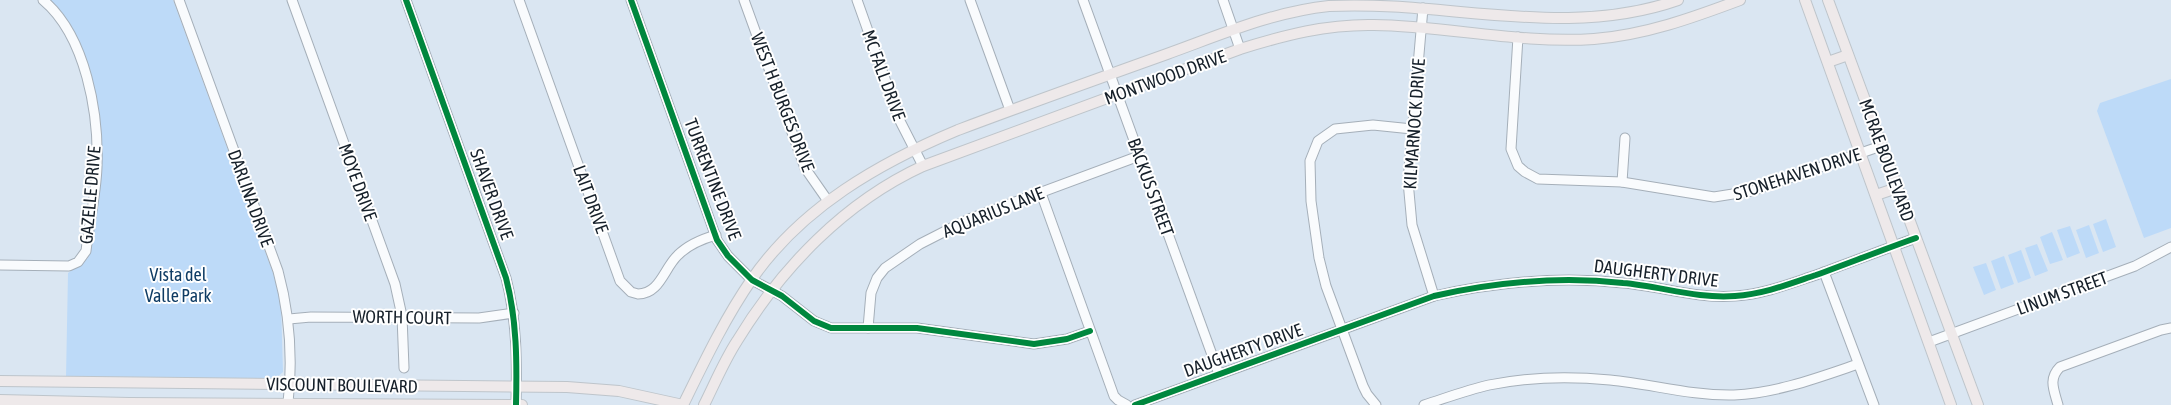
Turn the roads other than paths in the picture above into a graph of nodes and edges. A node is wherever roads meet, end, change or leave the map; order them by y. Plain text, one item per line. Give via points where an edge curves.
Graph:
1 (43, 0) edge
2 (179, 0) edge
3 (292, 0) edge
4 (406, 0) edge
5 (518, 0) edge
6 (631, 0) edge
7 (744, 0) edge
8 (857, 0) edge
9 (970, 0) edge
10 (1084, 0) edge
11 (1223, 0) edge
12 (1678, 0) edge
13 (1740, 0) edge
14 (1805, 0) edge
15 (1828, 0) edge
16 (1714, 4) edge
17 (1422, 8) junction
18 (1233, 29) junction
19 (1421, 29) junction
20 (1518, 38) junction
21 (1240, 49) junction
22 (1848, 55) junction
23 (1828, 62) junction
24 (1111, 74) junction
25 (1118, 95) junction
26 (1010, 110) junction
27 (1412, 129) junction
28 (1625, 138) dead end
29 (1881, 146) junction
30 (915, 148) junction
31 (1860, 153) junction
32 (1139, 156) junction
33 (923, 166) junction
34 (1622, 182) junction
35 (1897, 188) junction
36 (1041, 193) junction
37 (1876, 195) junction
38 (828, 201) junction
39 (716, 235) junction
40 (1916, 238) junction
41 (1894, 246) junction
42 (2171, 247) edge
43 (0, 266) edge
44 (1824, 272) junction
45 (752, 280) junction
46 (771, 290) junction
47 (1434, 296) junction
48 (514, 313) junction
49 (402, 316) junction
50 (289, 319) junction
51 (868, 328) junction
52 (2171, 328) edge
53 (1342, 330) junction
54 (1090, 331) junction
55 (1951, 334) junction
56 (1929, 342) junction
57 (1858, 364) junction
58 (404, 368) dead end
59 (1219, 374) junction
60 (0, 381) edge
61 (290, 384) junction
62 (516, 386) junction
63 (0, 400) edge
64 (288, 403) junction
65 (516, 405) edge
66 (522, 405) edge
67 (683, 405) edge
68 (704, 405) edge
69 (1127, 405) edge
70 (1134, 405) edge
71 (1376, 405) edge
72 (1424, 405) edge
73 (1874, 405) edge
74 (1951, 405) edge
75 (1978, 405) edge
76 (2058, 405) edge

1 - 43 street, GAZELLE DRIVE via 68,30 86,74 91,99 97,170 86,251 78,262 69,266
2 - 50 street, DARLINA DRIVE via 278,271
3 - 49 street, MOYE DRIVE via 395,284
4 - 48 street, SHAVER DRIVE via 506,278
5 - 39 street, LAIT DRIVE via 624,287 638,294 653,290 678,255 699,241
6 - 39 street, TURRENTINE DRIVE
7 - 38 street, WEST H BURGES DRIVE via 805,168
8 - 30 street, MC FALL DRIVE via 900,121
9 - 26 street
10 - 24 street, BACKUS STREET
11 - 18 street
12 - 17 main road, MONTWOOD DRIVE via 1615,15 1564,18
13 - 16 main road, MONTWOOD DRIVE
14 - 23 main road, MCRAE BOULEVARD
15 - 22 main road, MCRAE BOULEVARD
16 - 20 main road, MONTWOOD DRIVE via 1657,29 1624,35 1564,40
17 - 18 main road, MONTWOOD DRIVE via 1328,6 1277,15
17 - 19 street, KILMARNOCK DRIVE
18 - 21 street
18 - 24 main road, MONTWOOD DRIVE
19 - 20 main road, MONTWOOD DRIVE
19 - 21 main road, MONTWOOD DRIVE via 1374,25 1327,28 1286,35
19 - 27 street, KILMARNOCK DRIVE
20 - 34 street, STONEHAVEN DRIVE via 1510,140 1518,166 1532,177 1544,180
21 - 25 main road, MONTWOOD DRIVE
22 - 23 main road
22 - 29 main road, MCRAE BOULEVARD
23 - 31 main road, MCRAE BOULEVARD
24 - 25 street, BACKUS STREET
24 - 26 main road, MONTWOOD DRIVE
25 - 32 street, BACKUS STREET
25 - 33 main road, MONTWOOD DRIVE
26 - 30 main road, MONTWOOD DRIVE
27 - 47 street, KILMARNOCK DRIVE via 1409,203 1417,246
27 - 53 street via 1373,125 1335,129 1318,141 1312,152 1310,178 1314,230 1326,286
28 - 34 street
29 - 31 street, STONEHAVEN DRIVE
29 - 35 main road, MCRAE BOULEVARD
30 - 33 street, MC FALL DRIVE
30 - 38 main road, MONTWOOD DRIVE via 870,172
31 - 34 street, STONEHAVEN DRIVE via 1752,191 1724,197 1700,196
31 - 37 main road, MCRAE BOULEVARD
32 - 36 street, AQUARIUS LANE
32 - 59 street, BACKUS STREET
33 - 46 main road, MONTWOOD DRIVE via 857,206 802,254
35 - 37 main road
35 - 40 main road, MCRAE BOULEVARD
36 - 51 street, AQUARIUS LANE via 949,228 885,268 872,287
36 - 54 street
37 - 41 main road, MCRAE BOULEVARD
38 - 45 main road, MONTWOOD DRIVE via 779,247
39 - 45 street, TURRENTINE DRIVE via 728,256
40 - 41 street, DAUGHERTY DRIVE
40 - 55 main road, MCRAE BOULEVARD
41 - 44 street, DAUGHERTY DRIVE
41 - 56 main road, MCRAE BOULEVARD
42 - 55 street, LINUM STREET via 2143,262
44 - 47 street, DAUGHERTY DRIVE via 1778,288 1736,296 1706,296 1640,284 1565,279 1495,284
44 - 57 street
45 - 46 street, TURRENTINE DRIVE
45 - 67 main road, MONTWOOD DRIVE via 703,363
46 - 51 street, TURRENTINE DRIVE via 824,326
46 - 68 main road, MONTWOOD DRIVE via 737,341
47 - 53 street, DAUGHERTY DRIVE
48 - 49 street, WORTH COURT via 479,318
48 - 62 street, SHAVER DRIVE
49 - 50 street, WORTH COURT
49 - 58 street, MOYE DRIVE
50 - 61 street, DARLINA DRIVE
51 - 54 street, TURRENTINE DRIVE via 926,329 1034,344 1067,339
52 - 76 street via 2060,366 2052,377
53 - 59 street, DAUGHERTY DRIVE
53 - 71 street via 1366,394
54 - 69 street via 1114,396
55 - 56 street, LINUM STREET
55 - 75 main road, MCRAE BOULEVARD
56 - 74 main road, MCRAE BOULEVARD
57 - 72 street via 1795,385 1737,394 1675,392 1612,380 1550,378 1488,385
57 - 73 street
59 - 70 street, DAUGHERTY DRIVE
60 - 61 main road, VISCOUNT BOULEVARD
61 - 62 main road, VISCOUNT BOULEVARD
61 - 64 street, DARLINA DRIVE
62 - 65 street, SHAVER DRIVE
62 - 67 main road, VISCOUNT BOULEVARD via 600,389
63 - 64 main road, VISCOUNT BOULEVARD
64 - 65 main road, VISCOUNT BOULEVARD
65 - 66 main road, VISCOUNT BOULEVARD

